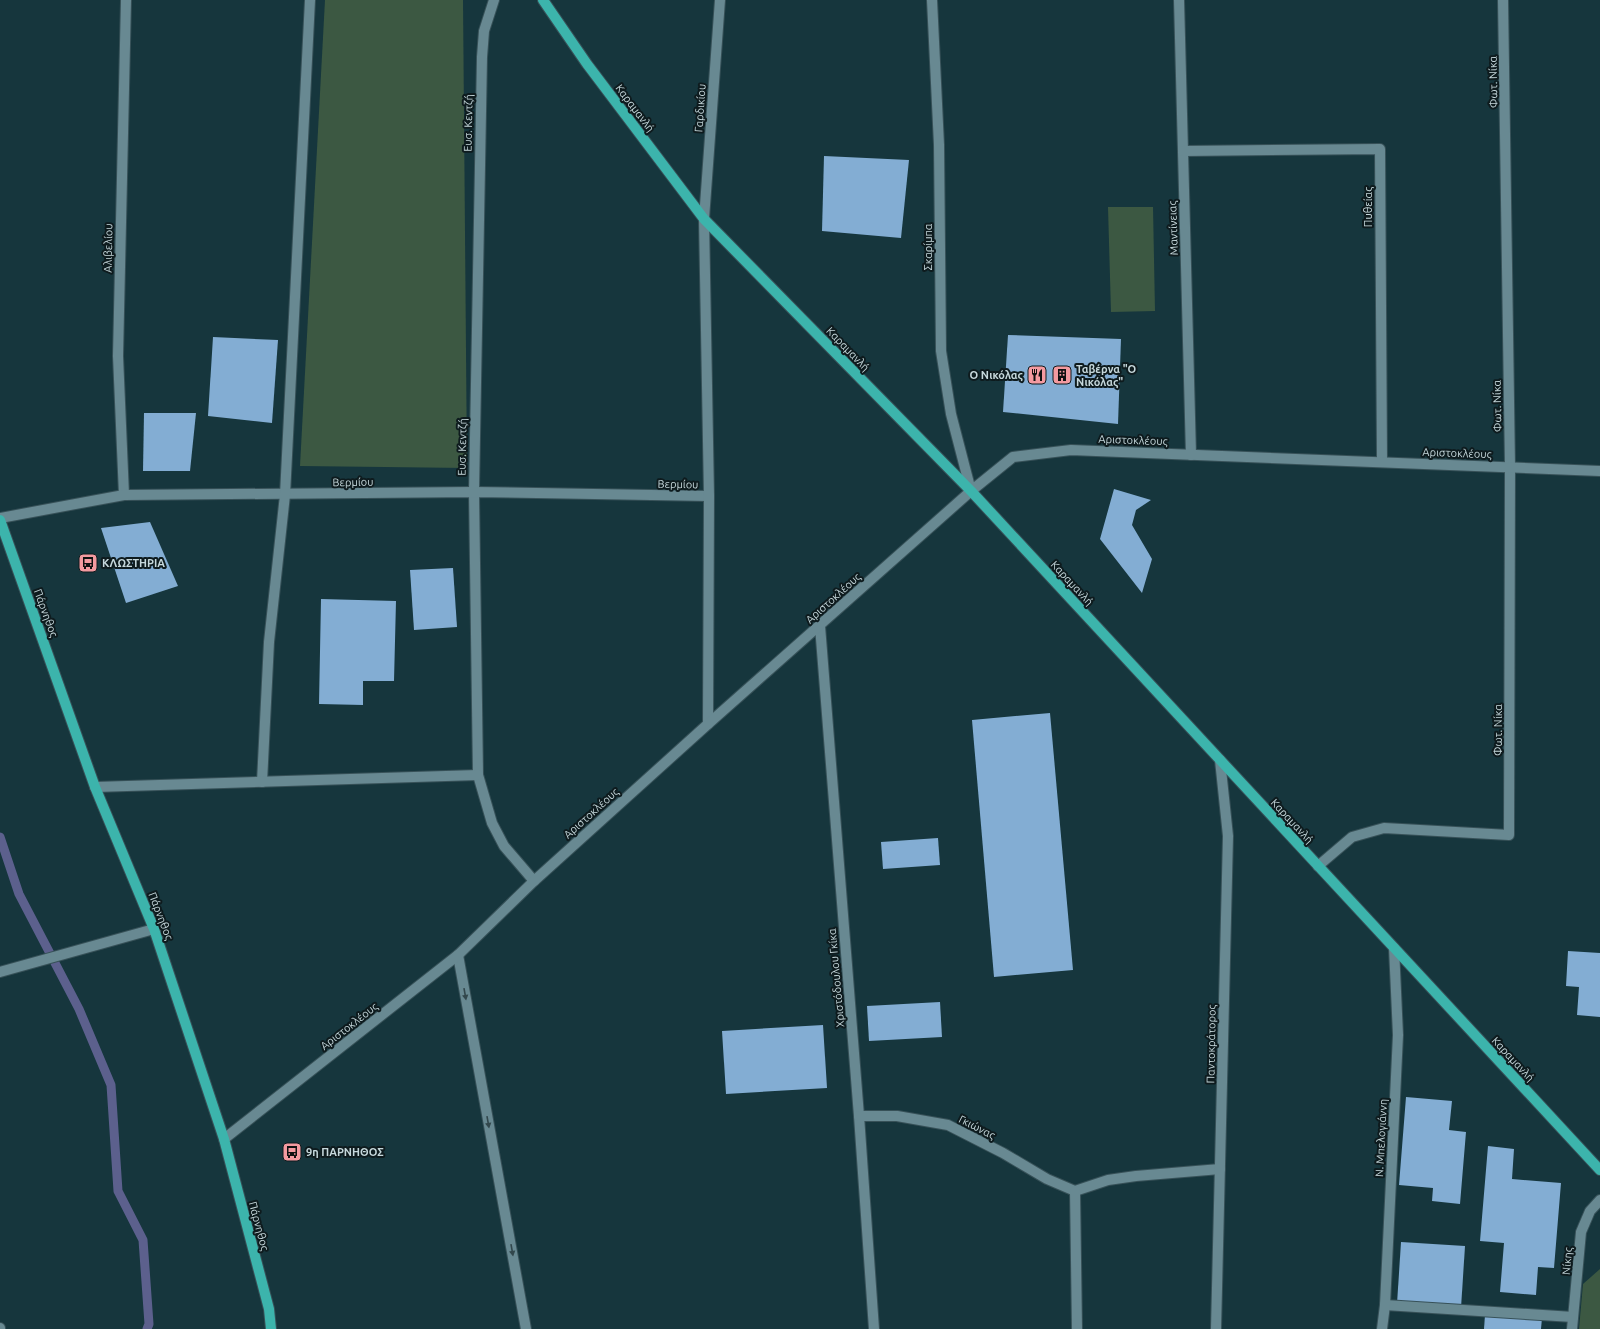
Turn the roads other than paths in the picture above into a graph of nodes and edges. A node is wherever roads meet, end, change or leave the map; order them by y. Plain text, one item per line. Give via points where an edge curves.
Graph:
1 (126, 0) edge
2 (310, 0) edge
3 (494, 0) edge
4 (543, 0) edge
5 (720, 0) edge
6 (932, 0) edge
7 (1179, 0) edge
8 (1503, 0) edge
9 (1183, 151) junction
10 (704, 219) junction
11 (1191, 455) junction
12 (1382, 462) junction
13 (1510, 467) junction
14 (1600, 471) edge
15 (971, 491) junction
16 (474, 492) junction
17 (124, 495) junction
18 (285, 495) junction
19 (709, 496) junction
20 (0, 519) edge
21 (820, 626) junction
22 (708, 724) junction
23 (1220, 760) junction
24 (478, 775) junction
25 (262, 782) junction
26 (95, 787) junction
27 (1318, 866) junction
28 (534, 881) junction
29 (154, 929) junction
30 (1394, 948) junction
31 (458, 955) junction
32 (0, 972) edge
33 (859, 1116) junction
34 (224, 1139) junction
35 (1220, 1169) junction
36 (1600, 1170) edge
37 (1076, 1191) junction
38 (1600, 1200) edge
39 (1385, 1305) junction
40 (1573, 1317) junction
41 (271, 1329) edge
42 (526, 1329) edge
43 (874, 1329) edge
44 (1077, 1329) edge
45 (1216, 1329) edge
46 (1382, 1329) edge
47 (1572, 1329) edge

1 - 17 street, Αλιβελίου via 118,356
2 - 18 street
3 - 16 street, Ευσ. Κεντζή via 484,31 482,57
4 - 10 main road, Καραμανλή via 587,64
5 - 10 street, Γαρδικίου
6 - 15 street, Σκαρίμπα via 939,145 941,351 951,414
7 - 9 street, Μαντίνειας
8 - 13 street, Φωτ. Νίκα
9 - 11 street, Μαντίνειας
9 - 12 street, Πυθείας via 1380,149
10 - 15 main road, Καραμανλή
10 - 19 street, Γαρδικίου
11 - 12 street, Αριστοκλέους
11 - 15 street, Αριστοκλέους via 1071,450 1013,458
12 - 13 street, Αριστοκλέους
13 - 14 street, Αριστοκλέους
13 - 27 street, Φωτ. Νίκα via 1510,835 1384,828 1352,837
15 - 21 street, Αριστοκλέους
15 - 23 main road, Καραμανλή
16 - 18 street, Βερμίου
16 - 19 street, Βερμίου
16 - 24 street, Ευσ. Κεντζή
17 - 18 street, Βερμίου
17 - 20 street, Βερμίου
18 - 25 street via 269,642
19 - 22 street, Γαρδικίου
20 - 26 main road, Πάρνηθος
21 - 22 street, Αριστοκλέους
21 - 33 street, Χριστόδουλου Γκίκα
22 - 28 street, Αριστοκλέους
23 - 27 main road, Καραμανλή
23 - 35 street, Παντοκράτορος via 1228,836
24 - 25 street
24 - 28 street, Ευσ. Κεντζή via 492,823 504,846
25 - 26 street
26 - 29 main road, Πάρνηθος
27 - 30 main road, Καραμανλή
28 - 31 street, Αριστοκλέους
29 - 32 street
29 - 34 main road, Πάρνηθος
30 - 36 main road, Καραμανλή
30 - 39 street, Ν. Μπελογιάννη via 1398,1036
31 - 34 street, Αριστοκλέους
31 -> 42 street
33 - 37 street, Γκιώνας via 897,1116 948,1125 1047,1179
33 - 43 street, Χριστόδουλου Γκίκα
34 - 41 main road, Πάρνηθος via 269,1309
35 - 37 street via 1108,1180
35 - 45 street, Παντοκράτορος
37 - 44 street
38 - 40 street, Νίκης via 1590,1211 1581,1232
39 - 40 street
39 - 46 street, Ν. Μπελογιάννη
40 - 47 street, Νίκης

